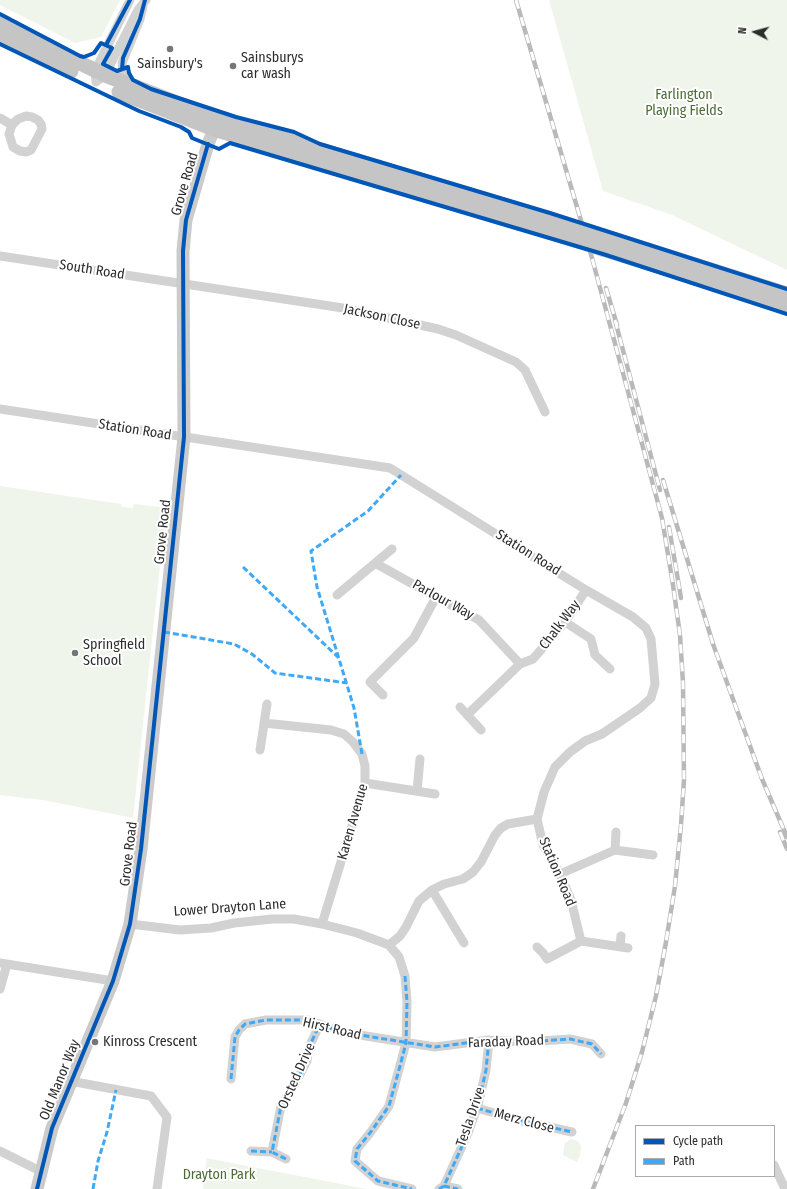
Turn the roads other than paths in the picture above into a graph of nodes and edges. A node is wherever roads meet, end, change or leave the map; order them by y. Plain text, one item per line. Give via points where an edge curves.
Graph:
1 (130, 0) edge
2 (145, 0) edge
3 (0, 22) edge
4 (0, 35) edge
5 (98, 76) junction
6 (130, 86) junction
7 (0, 118) edge
8 (216, 124) junction
9 (12, 125) dead end
10 (603, 242) junction
11 (0, 256) edge
12 (183, 285) junction
13 (787, 294) edge
14 (787, 306) edge
15 (0, 409) edge
16 (546, 412) dead end
17 (184, 437) junction
18 (392, 549) dead end
19 (375, 563) junction
20 (586, 590) junction
21 (337, 595) dead end
22 (436, 598) junction
23 (566, 622) junction
24 (520, 664) junction
25 (610, 669) dead end
26 (383, 695) dead end
27 (267, 704) dead end
28 (460, 707) dead end
29 (467, 715) junction
30 (264, 723) junction
31 (481, 730) dead end
32 (260, 750) dead end
33 (420, 759) dead end
34 (365, 783) junction
35 (417, 791) junction
36 (435, 794) dead end
37 (537, 818) junction
38 (616, 832) dead end
39 (615, 850) junction
40 (653, 856) dead end
41 (560, 874) junction
42 (432, 890) junction
43 (130, 924) junction
44 (322, 924) junction
45 (622, 936) dead end
46 (581, 941) junction
47 (464, 943) dead end
48 (389, 945) junction
49 (537, 947) dead end
50 (3, 963) edge
51 (113, 981) junction
52 (0, 989) edge
53 (320, 1024) junction
54 (489, 1040) junction
55 (406, 1043) junction
56 (601, 1054) dead end
57 (232, 1079) dead end
58 (70, 1081) junction
59 (477, 1108) junction
60 (572, 1132) dead end
61 (252, 1150) dead end
62 (0, 1151) edge
63 (272, 1152) junction
64 (286, 1160) dead end
65 (775, 1167) edge
66 (40, 1171) junction
67 (441, 1188) edge
68 (37, 1189) edge
69 (157, 1189) edge
70 (412, 1189) edge
71 (458, 1189) edge
72 (785, 1189) edge

1 - 5 street
2 - 5 street
2 - 6 street via 122,63 124,78
3 - 5 main road
4 - 5 main road via 43,57
5 - 6 main road
5 - 8 main road via 144,103
6 - 8 main road
7 - 9 street
8 - 10 main road, bridge
8 - 12 street, Grove Road via 186,220
10 - 13 main road
10 - 14 main road
11 - 12 street, South Road
12 - 16 street, Jackson Close via 344,308 456,335 516,362 525,370
12 - 17 street, Grove Road
15 - 17 street, Station Road
17 - 20 street, Station Road via 390,468
17 - 43 street, Grove Road via 141,849
18 - 19 street
19 - 21 street
19 - 22 street, Parlour Way
20 - 23 street, Chalk Way
20 - 37 street, Station Road via 646,628 651,639 655,684 651,698 640,708 602,734 585,741 555,767 544,792
22 - 24 street, Parlour Way via 479,620
22 - 26 street via 414,638 370,682
23 - 24 street, Chalk Way via 533,659
23 - 25 street via 592,639 595,655
24 - 29 street
27 - 30 street
28 - 29 street
29 - 31 street
30 - 32 street
30 - 34 street, Karen Avenue via 331,730 344,734 362,754
33 - 35 street
34 - 35 street
34 - 44 street, Karen Avenue
35 - 36 street
37 - 41 street, Station Road via 543,845
37 - 42 street via 501,828 473,872
38 - 39 street
39 - 40 street
39 - 41 street
41 - 46 street, Station Road via 572,900
42 - 47 street
42 - 48 street via 419,901 400,936
43 - 44 street, Lower Drayton Lane via 180,930 272,919 294,919
43 - 51 street
44 - 48 street, Lower Drayton Lane
45 - 46 street via 624,947
46 - 49 street via 547,959
48 - 55 street via 399,957 405,976
50 - 51 street
50 - 52 street
51 - 58 street, Old Manor Way
53 - 55 street, Hirst Road via 341,1032
53 - 57 street, Hirst Road via 308,1020 266,1020 245,1024 235,1037
53 - 63 street, Orsted Drive via 309,1047 307,1061 282,1106
54 - 55 street, Faraday Road via 435,1047
54 - 56 street, Faraday Road via 525,1042 570,1039 592,1044
54 - 59 street, Tesla Drive via 486,1070
55 - 70 street via 389,1106 356,1149 355,1161 378,1181
58 - 66 street, Old Manor Way via 52,1128
58 - 69 street via 152,1096 167,1117
59 - 60 street, Merz Close
59 - 67 street, Tesla Drive via 468,1133
61 - 63 street
62 - 66 street
63 - 64 street
65 - 72 street
66 - 68 street, Old Manor Way
67 - 71 street

